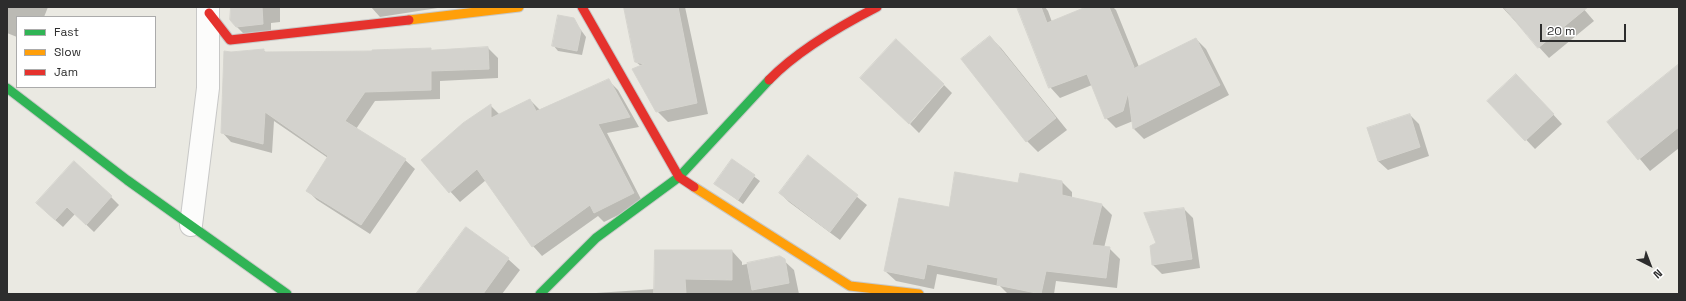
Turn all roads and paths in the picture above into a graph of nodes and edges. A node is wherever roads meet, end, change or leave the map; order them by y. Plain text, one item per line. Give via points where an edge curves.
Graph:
1 (519, 7) edge
2 (582, 7) edge
3 (877, 7) edge
4 (209, 10) edge
5 (7, 88) edge
6 (679, 178) junction
7 (190, 225) junction
8 (287, 294) edge
9 (540, 294) edge
10 (919, 294) edge

1 - 4 street via 230,40
2 - 6 street
3 - 6 street via 839,27 778,71
4 - 7 street via 208,88
5 - 7 street
6 - 9 street via 596,238
6 - 10 street via 850,286
7 - 8 street

